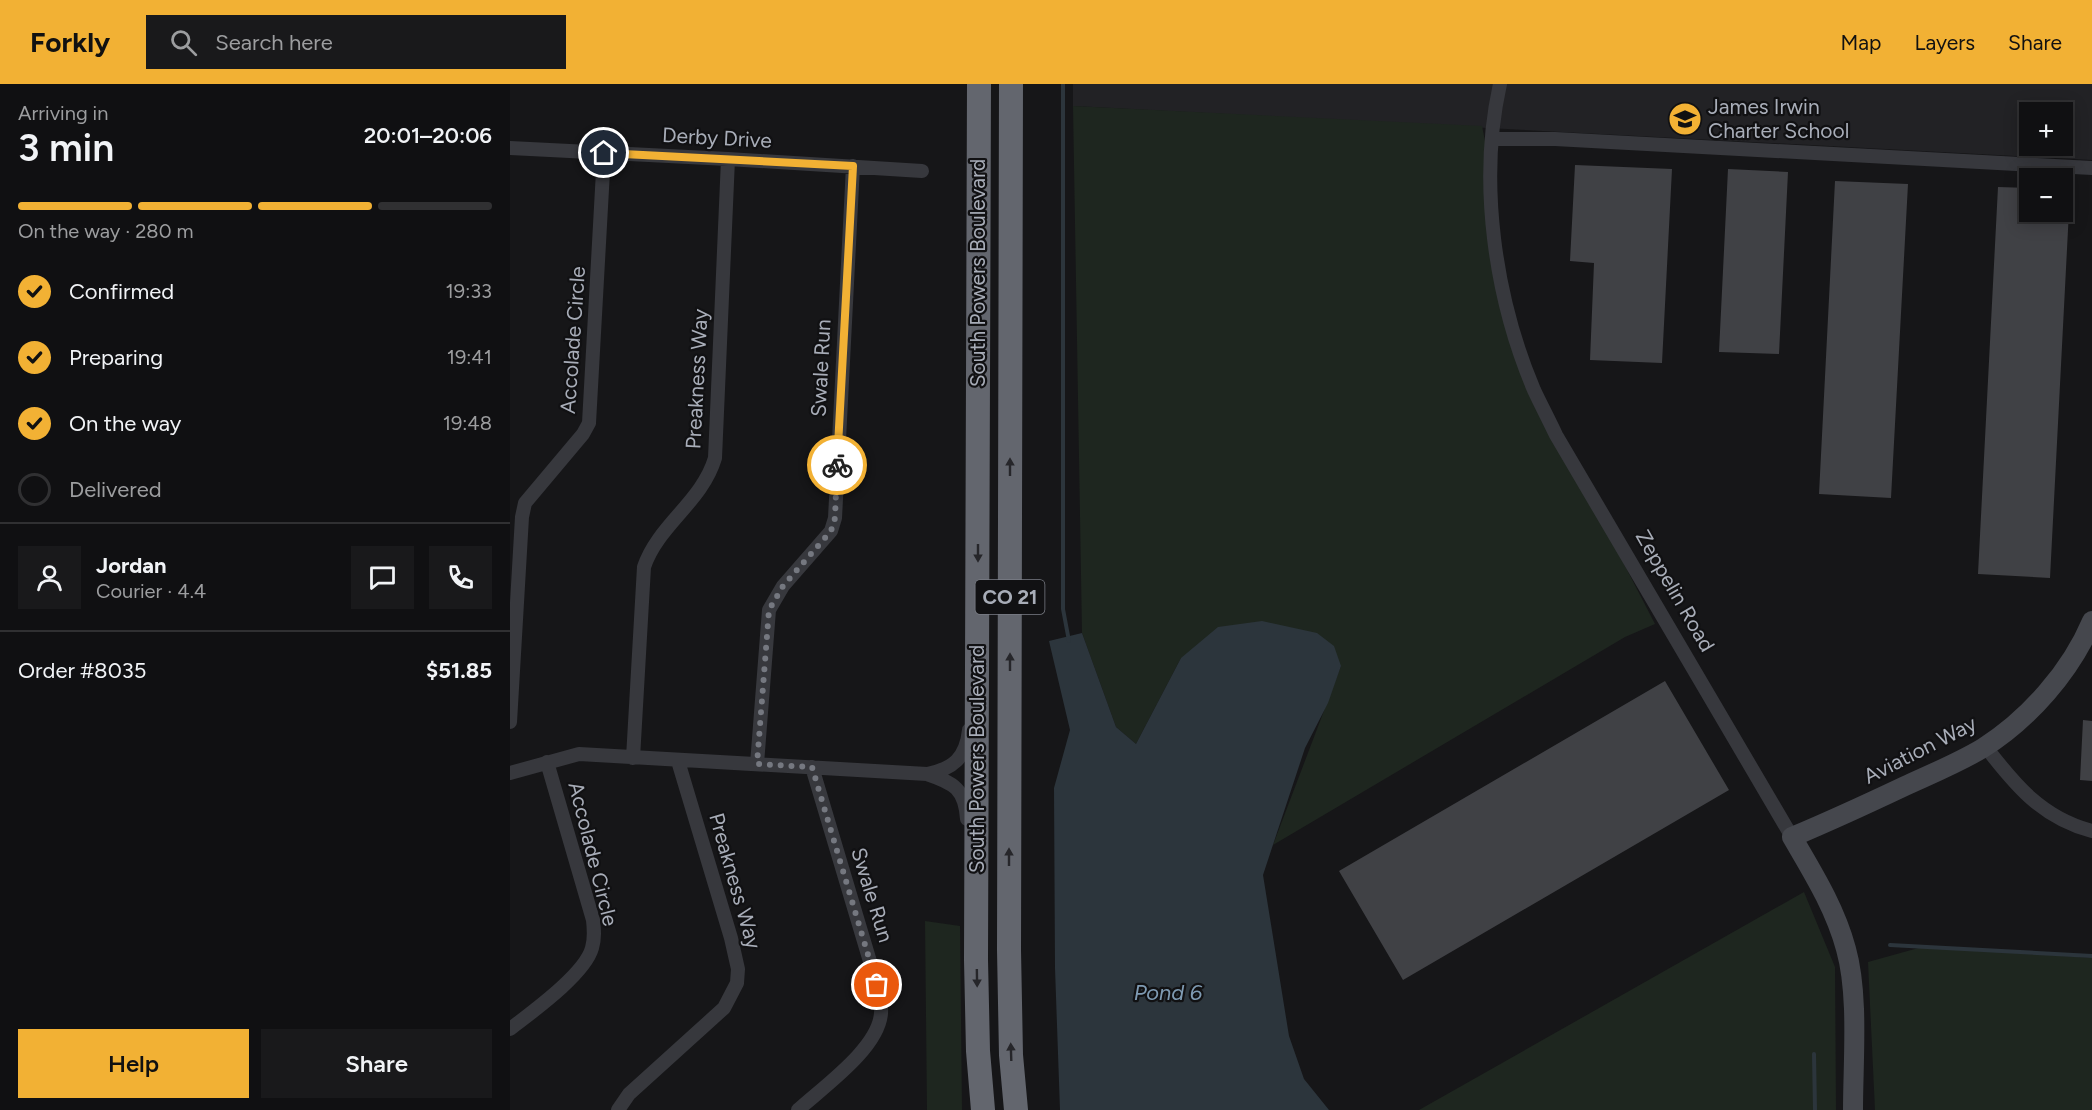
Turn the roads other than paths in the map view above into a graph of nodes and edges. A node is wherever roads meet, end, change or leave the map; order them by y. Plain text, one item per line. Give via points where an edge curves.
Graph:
1 (979, 84) edge
2 (1011, 84) edge
3 (1500, 84) edge
4 (1492, 139) junction
5 (510, 148) edge
6 (604, 153) junction
7 (728, 159) junction
8 (853, 166) junction
9 (2092, 168) edge
10 (922, 171) dead end
11 (978, 618) junction
12 (2091, 627) edge
13 (510, 722) edge
14 (1985, 746) junction
15 (633, 758) junction
16 (678, 761) junction
17 (547, 762) junction
18 (757, 764) junction
19 (812, 767) junction
20 (511, 768) edge
21 (927, 774) junction
22 (2092, 831) edge
23 (1792, 837) junction
24 (976, 941) junction
25 (510, 1029) edge
26 (807, 1107) edge
27 (618, 1110) edge
28 (983, 1110) edge
29 (1016, 1110) edge
30 (1853, 1110) edge

1 -> 11 highway, South Powers Boulevard / CO 21
29 -> 2 highway, South Powers Boulevard / CO 21 via 1009,950
3 - 4 street, Zeppelin Road
4 - 9 street via 1556,139
4 - 23 street, Zeppelin Road via 1492,208 1501,282 1534,390 1572,464
5 - 6 street, Derby Drive
6 - 7 street, Derby Drive
6 - 13 street, Accolade Circle via 589,423 525,503
7 - 8 street, Derby Drive
7 - 15 street, Preakness Way via 715,458 703,486 654,544 644,567
8 - 10 street, Derby Drive
8 - 18 street, Swale Run via 835,518 831,531 783,586 769,610
11 - 21 street via 968,742 954,764
11 - 24 highway, South Powers Boulevard / CO 21
12 - 14 street, Aviation Way via 2070,662 2034,706
14 - 22 street via 2028,797 2063,820
14 - 23 street, Aviation Way
15 - 16 street
15 - 17 street via 579,754
16 - 18 street
16 - 27 street, Preakness Way via 731,938 737,983 724,1008 629,1094
17 - 20 street
17 - 25 street, Accolade Circle via 594,934 581,968
18 - 19 street
19 - 21 street
19 - 26 street, Swale Run via 877,985 881,1013 878,1027 861,1053
21 - 24 street via 954,786 966,804
23 - 30 street, Zeppelin Road via 1823,889 1846,949 1853,992
24 -> 28 highway, South Powers Boulevard / CO 21

